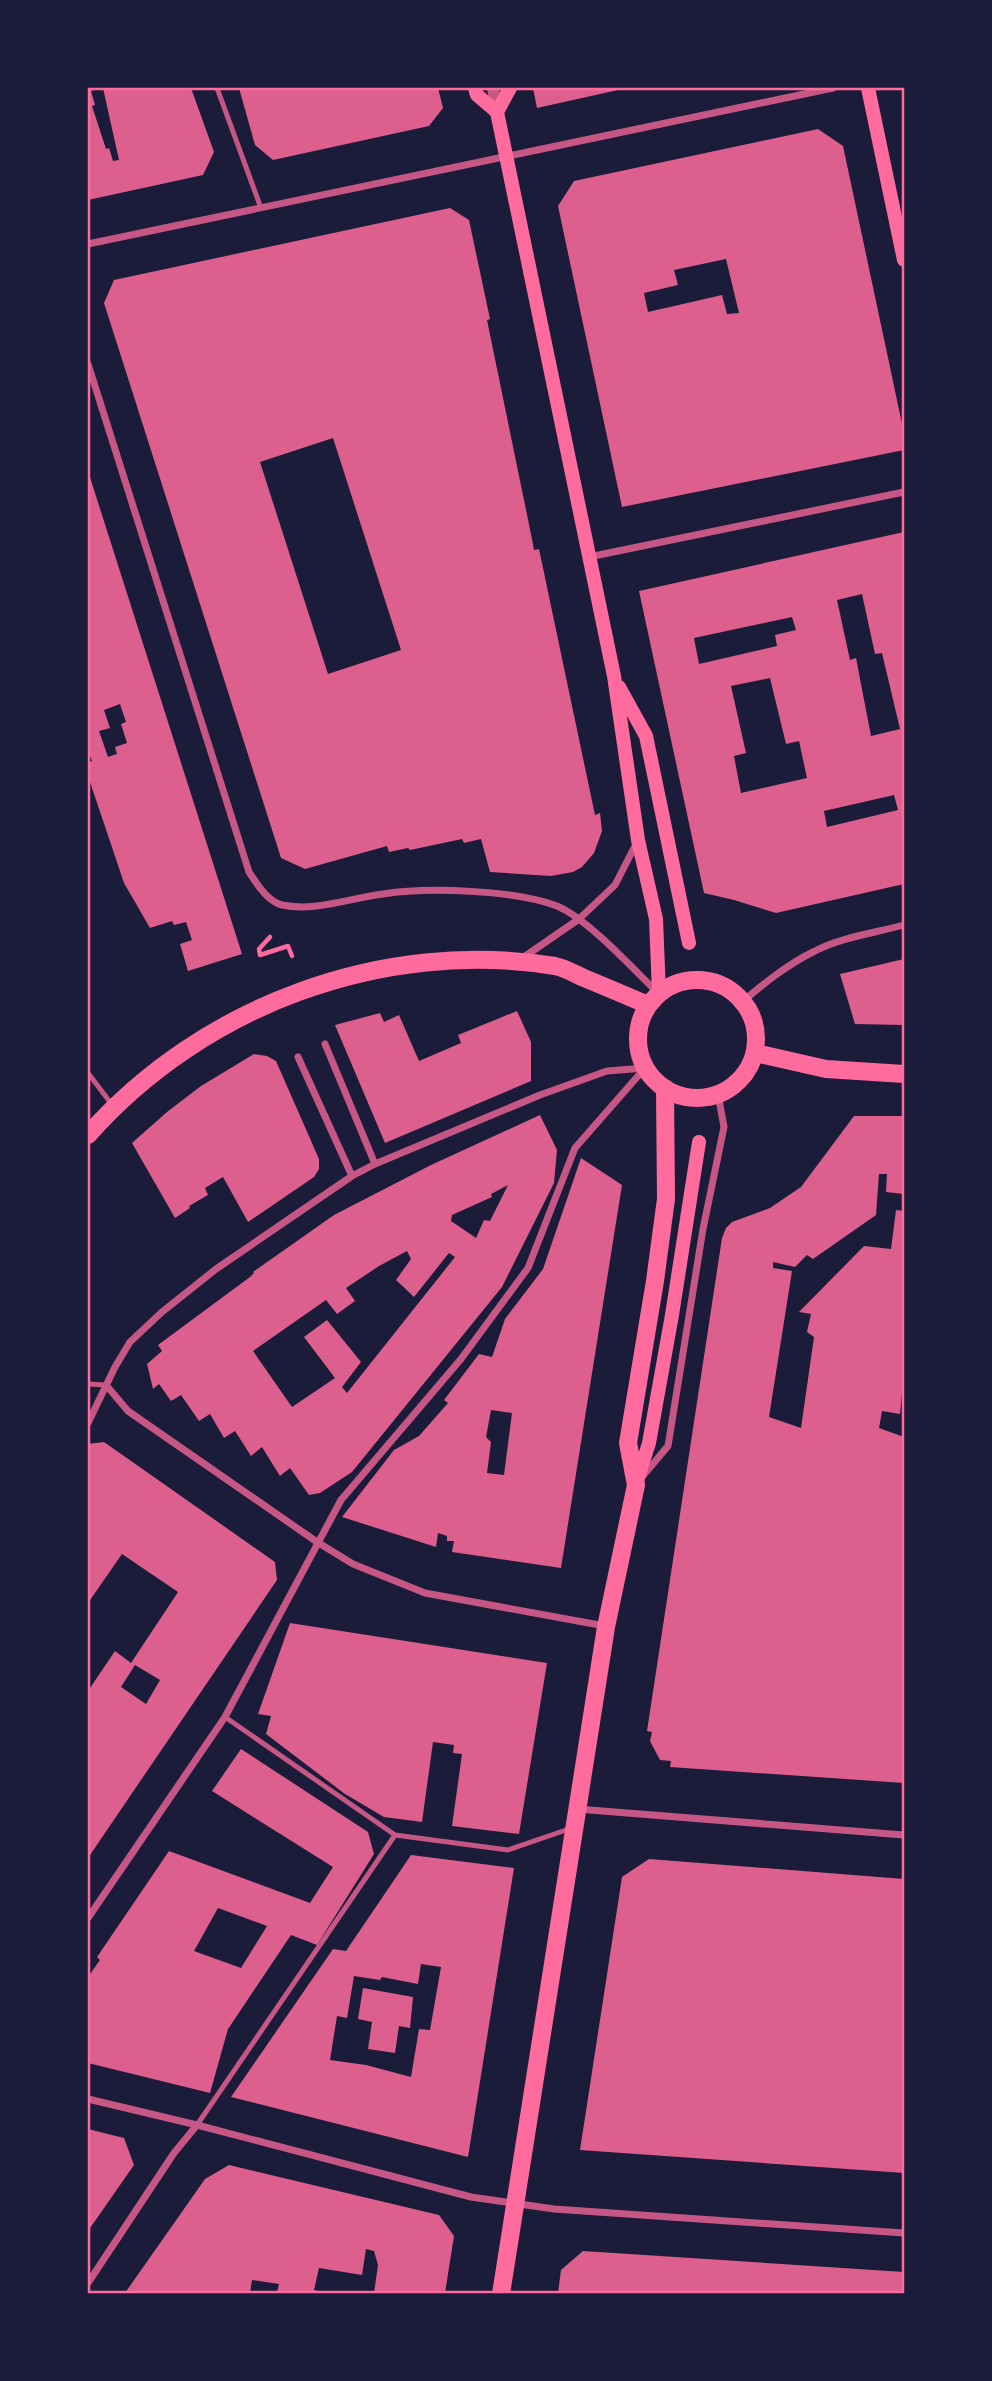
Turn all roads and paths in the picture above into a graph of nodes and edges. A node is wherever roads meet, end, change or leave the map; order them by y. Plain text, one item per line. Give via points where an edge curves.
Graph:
1 (216, 88) edge
2 (475, 88) edge
3 (493, 88) edge
4 (510, 88) edge
5 (834, 88) edge
6 (868, 88) edge
7 (497, 112) junction
8 (506, 157) junction
9 (261, 208) junction
10 (88, 244) edge
11 (905, 260) edge
12 (88, 364) edge
13 (905, 492) edge
14 (588, 557) junction
15 (614, 676) junction
16 (638, 840) junction
17 (579, 919) junction
18 (905, 925) edge
19 (270, 937) dead end
20 (689, 943) dead end
21 (292, 956) dead end
22 (516, 962) junction
23 (654, 999) junction
24 (743, 1000) junction
25 (326, 1044) dead end
26 (755, 1053) junction
27 (298, 1057) dead end
28 (646, 1068) junction
29 (88, 1073) edge
30 (905, 1074) edge
31 (665, 1088) junction
32 (718, 1094) junction
33 (113, 1106) junction
34 (88, 1135) edge
35 (699, 1142) dead end
36 (375, 1164) junction
37 (352, 1175) junction
38 (88, 1384) edge
39 (106, 1385) junction
40 (88, 1423) edge
41 (636, 1485) junction
42 (317, 1542) junction
43 (606, 1627) junction
44 (225, 1717) junction
45 (576, 1809) junction
46 (573, 1828) junction
47 (395, 1835) junction
48 (905, 1835) edge
49 (88, 1918) edge
50 (88, 2099) edge
51 (197, 2125) junction
52 (515, 2204) junction
53 (905, 2233) edge
54 (88, 2283) edge
55 (501, 2294) edge

1 - 9 lane
2 - 7 main road
3 - 7 street
4 - 7 main road
5 - 8 street
6 - 11 main road
7 - 8 main road
8 - 9 street
8 - 14 main road
9 - 10 street
12 - 17 street via 249,872 262,891 280,905 306,907 385,893 446,890 535,899
13 - 14 street
14 - 15 main road
15 - 16 main road
15 - 20 main road via 646,736
16 - 17 street via 615,886
16 - 23 main road via 656,919
17 - 22 street
17 - 23 street
18 - 24 street via 816,950
19 - 21 path via 259,949 260,955 288,946
22 - 23 main road via 558,967
22 - 33 main road via 425,962 313,986 248,1012 178,1053
23 - 24 main road via 677,983 698,979 723,985
23 - 28 main road via 639,1025 638,1045
24 - 26 main road via 756,1034
25 - 36 street
26 - 30 main road via 826,1069
26 - 32 main road via 747,1070
27 - 37 street
28 - 31 main road
28 - 36 street via 607,1071
28 - 42 street via 575,1148 528,1268 461,1359 341,1500
29 - 33 lane
31 - 32 main road via 681,1095
31 - 41 main road via 666,1199 628,1443
32 - 41 street via 724,1127 668,1446
33 - 34 main road
35 - 41 main road via 649,1443
36 - 37 street
37 - 39 street via 162,1312 130,1342
38 - 39 lane
39 - 40 street
39 - 42 street via 128,1411
41 - 43 main road
42 - 43 street via 353,1564 425,1593
42 - 44 street
43 - 45 main road
44 - 47 lane
44 - 49 street
45 - 46 main road
45 - 48 street
46 - 47 lane via 509,1850
46 - 52 main road
47 - 51 lane
50 - 51 street
51 - 52 street via 471,2197
51 - 54 street
52 - 53 street
52 - 55 main road

